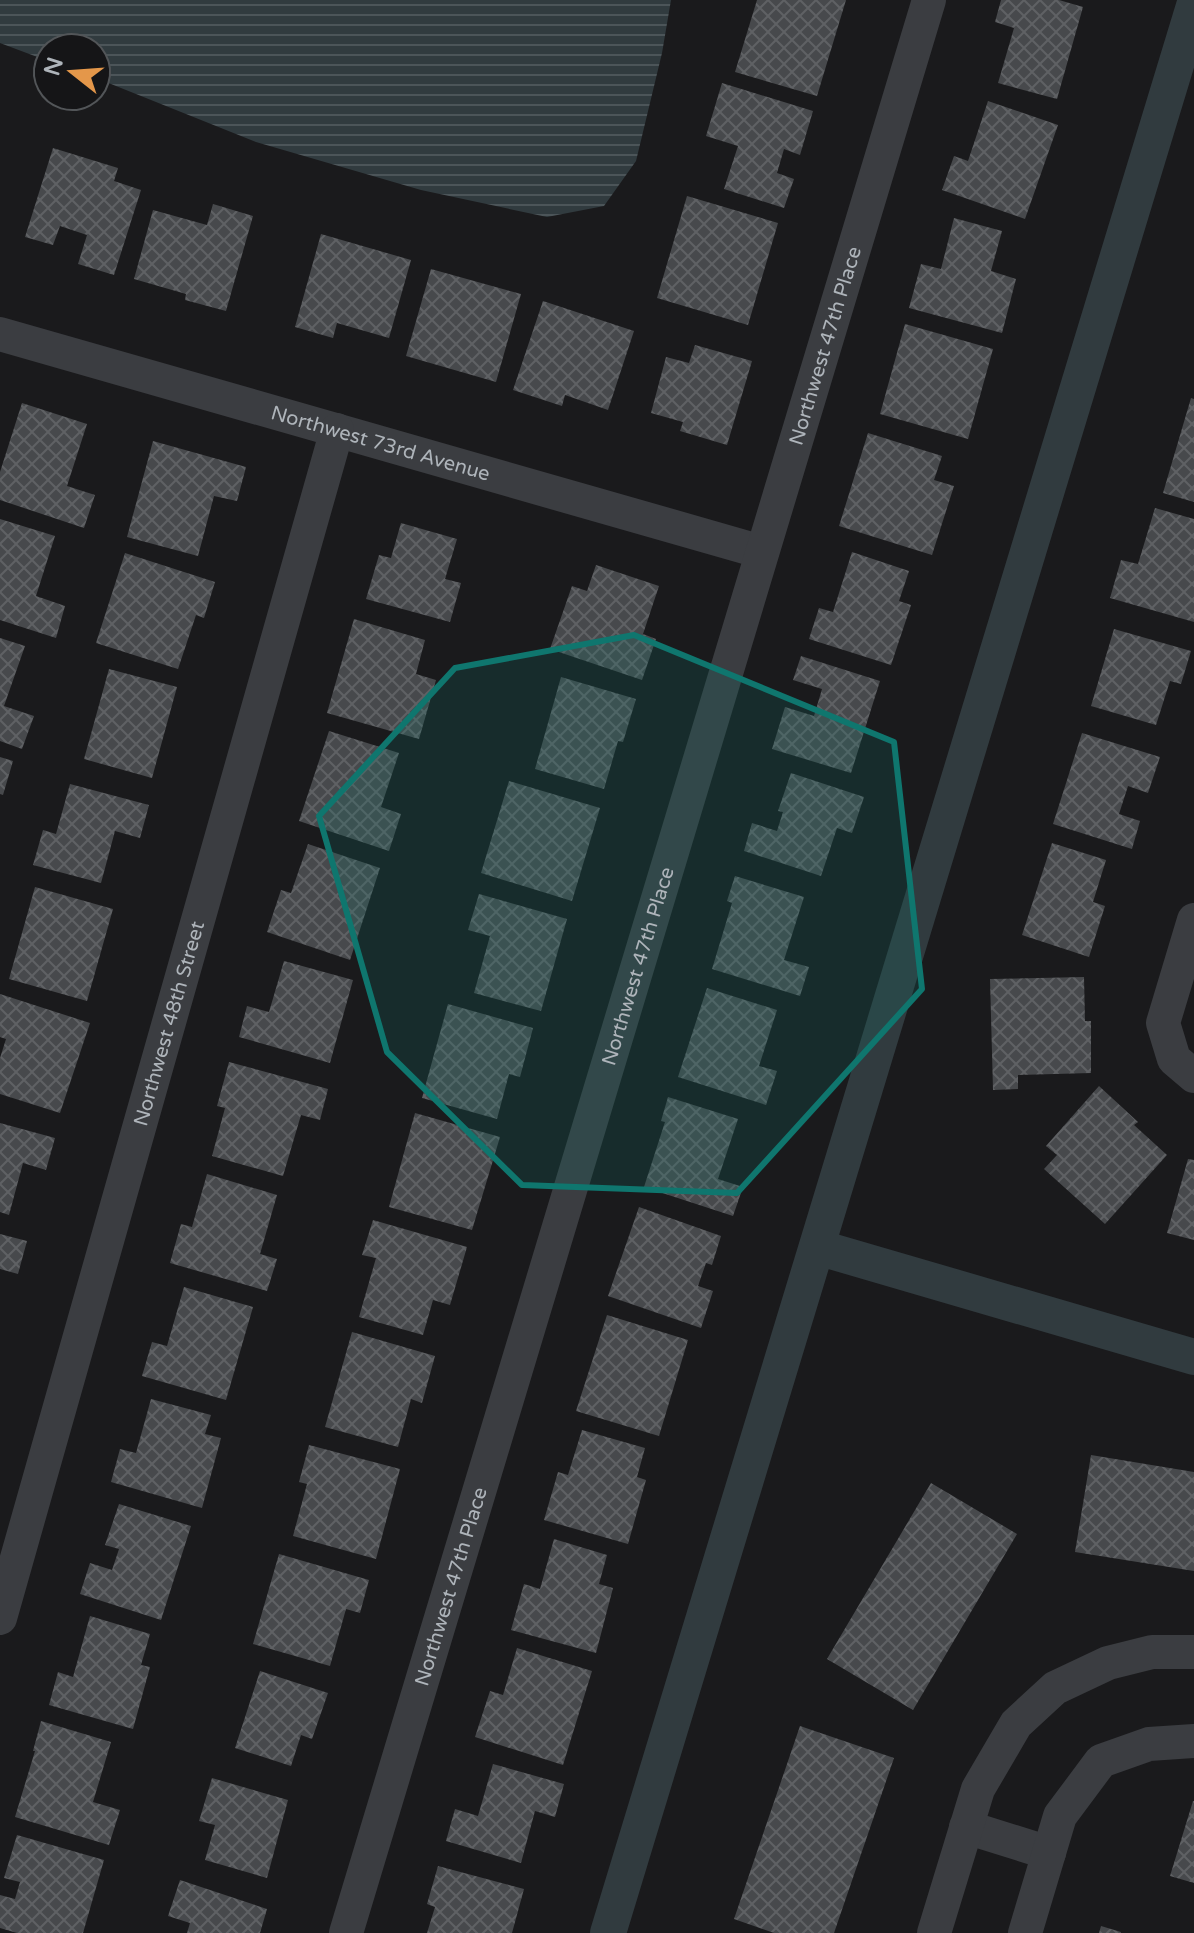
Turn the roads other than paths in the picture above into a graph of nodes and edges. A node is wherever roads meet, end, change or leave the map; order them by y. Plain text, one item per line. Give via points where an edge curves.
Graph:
1 (929, 0) edge
2 (0, 334) edge
3 (337, 430) junction
4 (762, 552) junction
5 (1194, 920) edge
6 (1184, 1067) edge
7 (0, 1618) edge
8 (1194, 1652) edge
9 (1194, 1741) edge
10 (966, 1827) junction
11 (1049, 1853) junction
12 (346, 1933) edge
13 (934, 1933) edge
14 (1025, 1933) edge

1 - 4 street, Northwest 47th Place
2 - 3 street, Northwest 73rd Avenue
3 - 4 street, Northwest 73rd Avenue
3 - 7 street, Northwest 48th Street
4 - 12 street, Northwest 47th Place
5 - 6 street via 1163,1023
8 - 10 street via 1152,1652 1108,1663 1055,1688 1016,1724 978,1789
9 - 11 street via 1149,1744 1101,1761 1060,1816
10 - 11 street
10 - 13 street
11 - 14 street

